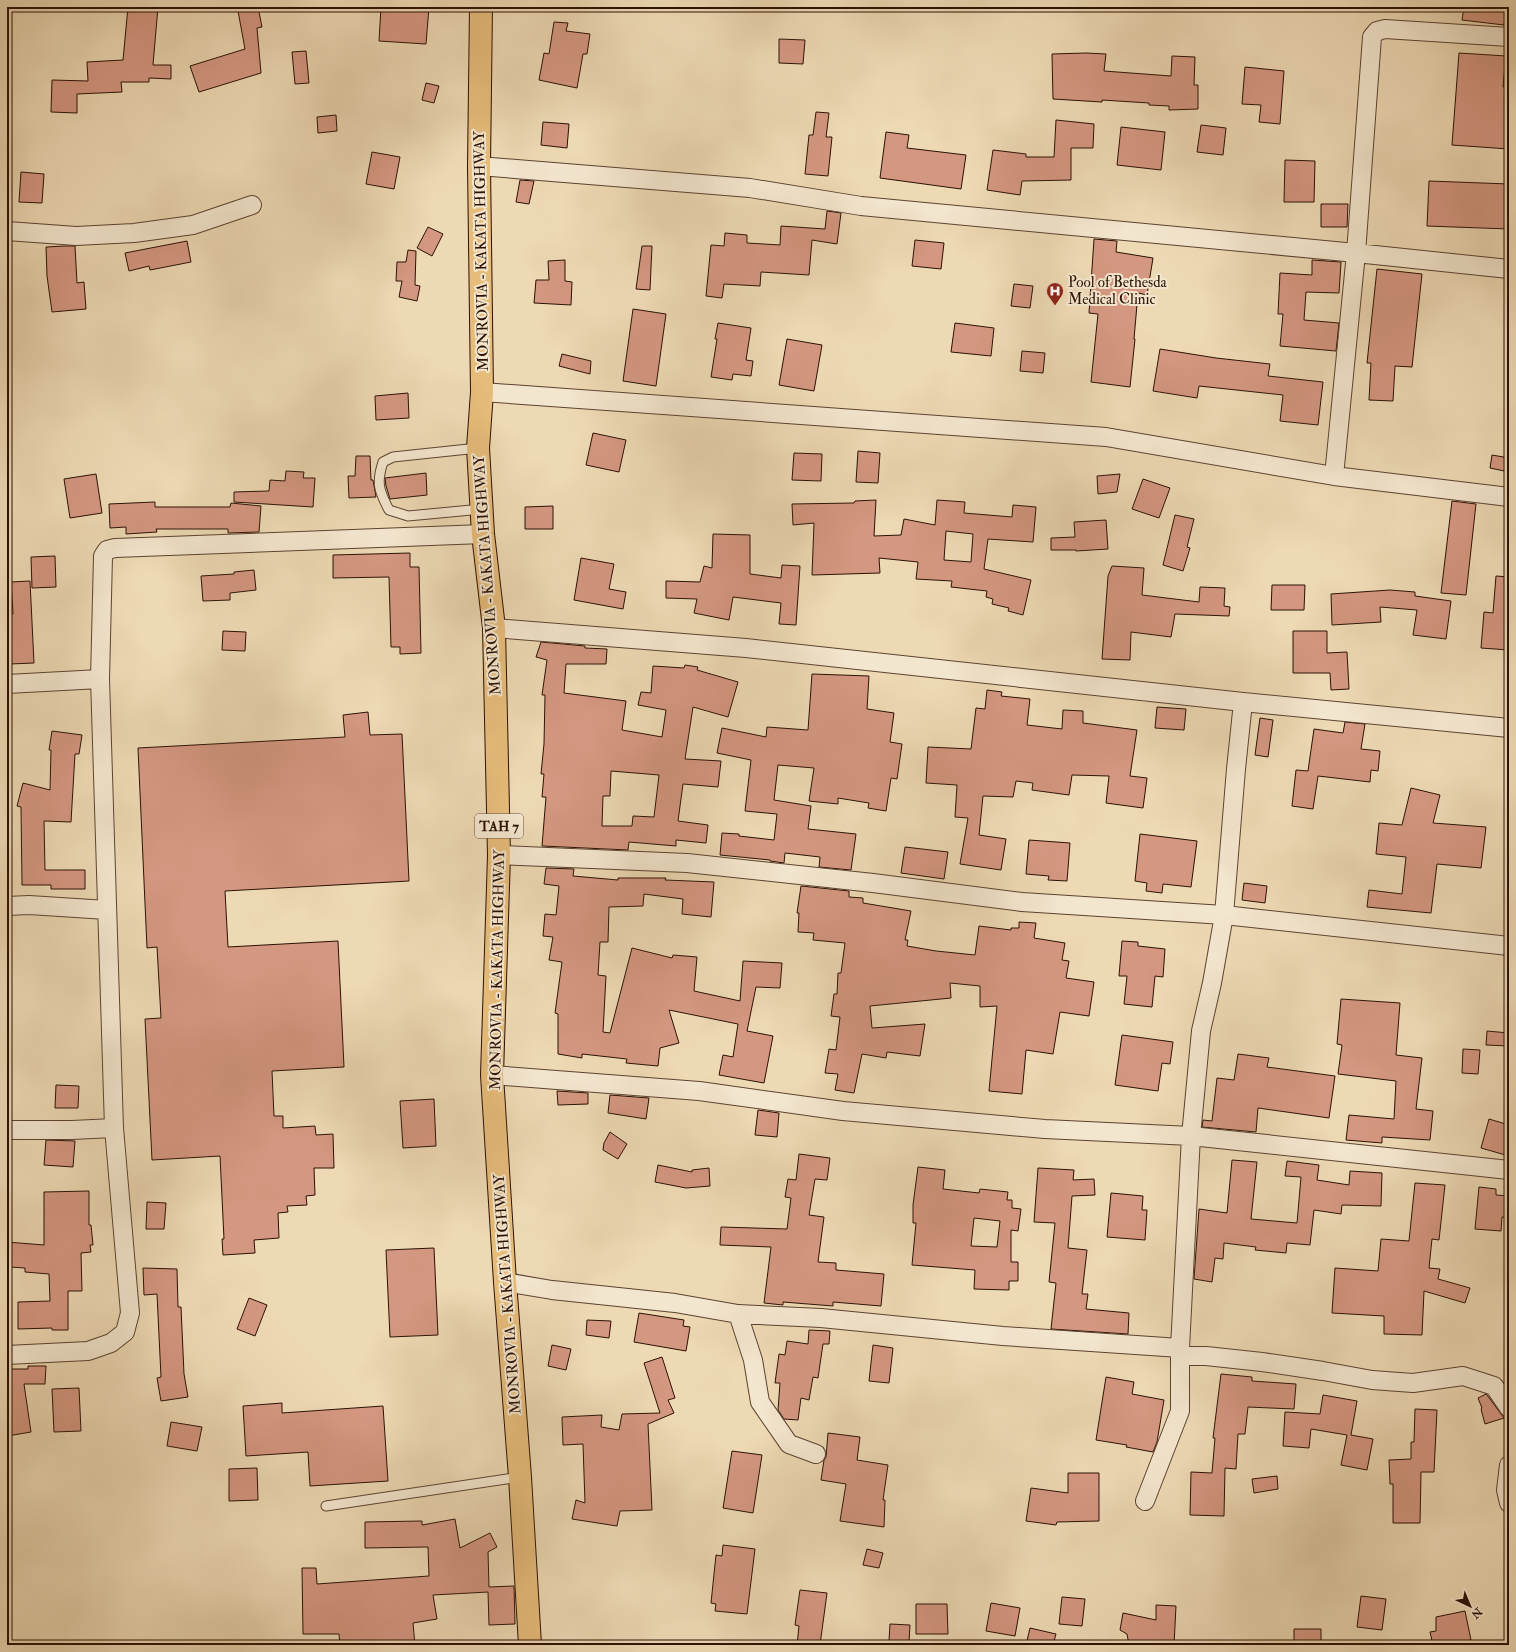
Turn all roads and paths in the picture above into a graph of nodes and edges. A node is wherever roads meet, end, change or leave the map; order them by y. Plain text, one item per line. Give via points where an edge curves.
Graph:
1 (481, 7) edge
2 (1509, 37) edge
3 (479, 166) junction
4 (252, 205) dead end
5 (7, 231) edge
6 (1356, 253) junction
7 (1509, 269) edge
8 (482, 392) junction
9 (478, 448) junction
10 (1334, 476) junction
11 (1509, 496) edge
12 (482, 509) junction
13 (483, 534) junction
14 (494, 628) junction
15 (100, 679) junction
16 (7, 684) edge
17 (1243, 702) junction
18 (1509, 728) edge
19 (499, 855) junction
20 (7, 906) edge
21 (107, 910) junction
22 (1224, 915) junction
23 (1509, 946) edge
24 (492, 1075) junction
25 (114, 1128) junction
26 (7, 1130) edge
27 (1191, 1136) junction
28 (1509, 1170) edge
29 (505, 1282) junction
30 (738, 1314) junction
31 (1181, 1352) junction
32 (7, 1355) edge
33 (1509, 1408) edge
34 (816, 1454) dead end
35 (1509, 1465) edge
36 (520, 1477) junction
37 (1145, 1501) dead end
38 (1509, 1503) edge
39 (326, 1506) dead end
40 (530, 1645) edge

1 - 3 highway, MONROVIA - KAKATA HIGHWAY / TAH 7
2 - 6 street via 1385,29 1377,31 1372,37
3 - 6 street via 750,188 861,206
3 - 8 highway, MONROVIA - KAKATA HIGHWAY / TAH 7
4 - 5 street via 193,225 134,234 76,236
6 - 7 street
6 - 10 street
8 - 9 highway, MONROVIA - KAKATA HIGHWAY / TAH 7
8 - 10 street via 1106,437
9 - 12 highway, MONROVIA - KAKATA HIGHWAY / TAH 7
9 - 12 lane via 393,457 383,462 379,476 380,491 389,510 408,516
10 - 11 street
12 - 13 highway, MONROVIA - KAKATA HIGHWAY / TAH 7
13 - 14 highway, MONROVIA - KAKATA HIGHWAY / TAH 7
13 - 15 street via 107,550 103,556
14 - 17 street via 746,648
14 - 19 highway, MONROVIA - KAKATA HIGHWAY / TAH 7
15 - 16 street
15 - 21 street
17 - 18 street
17 - 22 street
19 - 22 street via 687,863 1022,902
19 - 24 highway, MONROVIA - KAKATA HIGHWAY / TAH 7
20 - 21 street
21 - 25 street
22 - 23 street
22 - 27 street via 1201,1031
24 - 27 street via 699,1091 843,1110 1045,1129
24 - 29 highway, MONROVIA - KAKATA HIGHWAY / TAH 7
25 - 26 street
25 - 32 street via 130,1313 125,1332 111,1343 88,1351
27 - 28 street
27 - 31 street
29 - 30 street via 552,1290 675,1303
29 - 36 highway, MONROVIA - KAKATA HIGHWAY / TAH 7
30 - 31 street via 821,1318
30 - 34 street via 753,1360 760,1402 789,1444
31 - 33 street via 1372,1380 1413,1383 1463,1376 1494,1386
31 - 37 street via 1180,1411
35 - 38 street via 1506,1490
36 - 39 lane
36 - 40 highway, MONROVIA - KAKATA HIGHWAY / TAH 7

